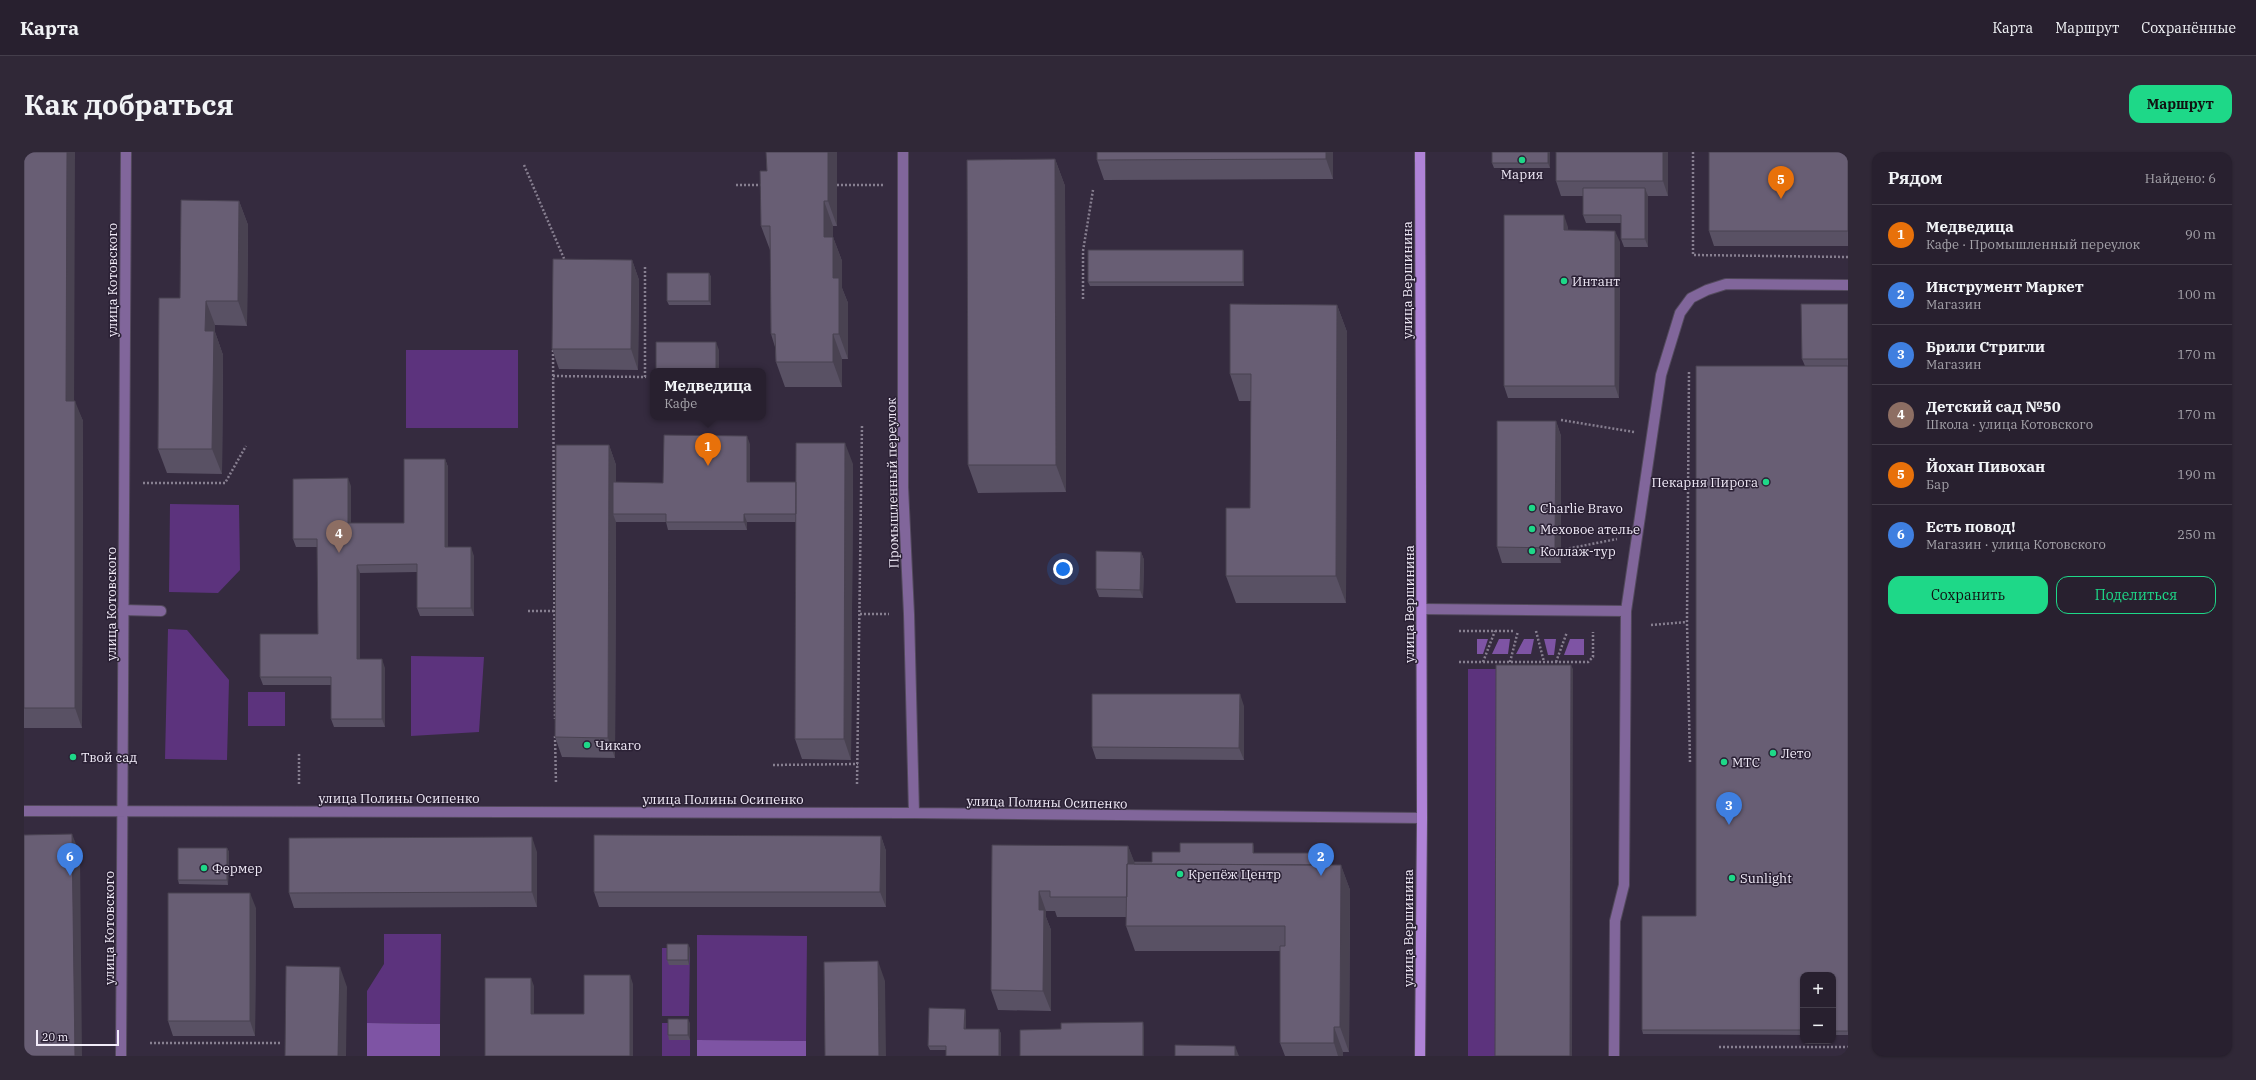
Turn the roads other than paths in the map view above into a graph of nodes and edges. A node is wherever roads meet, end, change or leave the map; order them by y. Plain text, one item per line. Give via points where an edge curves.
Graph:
1 (126, 152) edge
2 (903, 152) edge
3 (1420, 152) edge
4 (1848, 285) edge
5 (1422, 609) junction
6 (123, 610) junction
7 (161, 611) dead end
8 (1626, 611) junction
9 (122, 810) junction
10 (24, 811) edge
11 (914, 813) junction
12 (1422, 818) junction
13 (121, 1056) edge
14 (1420, 1056) edge
15 (1614, 1056) edge

1 - 6 street, улица Котовского
2 - 11 street, Промышленный переулок via 903,487
3 - 5 street, улица Вершинина
4 - 8 street via 1726,284 1691,298 1680,313 1660,375
5 - 8 street
5 - 12 street, улица Вершинина
6 - 7 street
6 - 9 street, улица Котовского
8 - 15 street via 1624,884 1615,921
9 - 10 street, улица Полины Осипенко
9 - 11 street, улица Полины Осипенко
9 - 13 street, улица Котовского
11 - 12 street, улица Полины Осипенко
12 - 14 street, улица Вершинина

